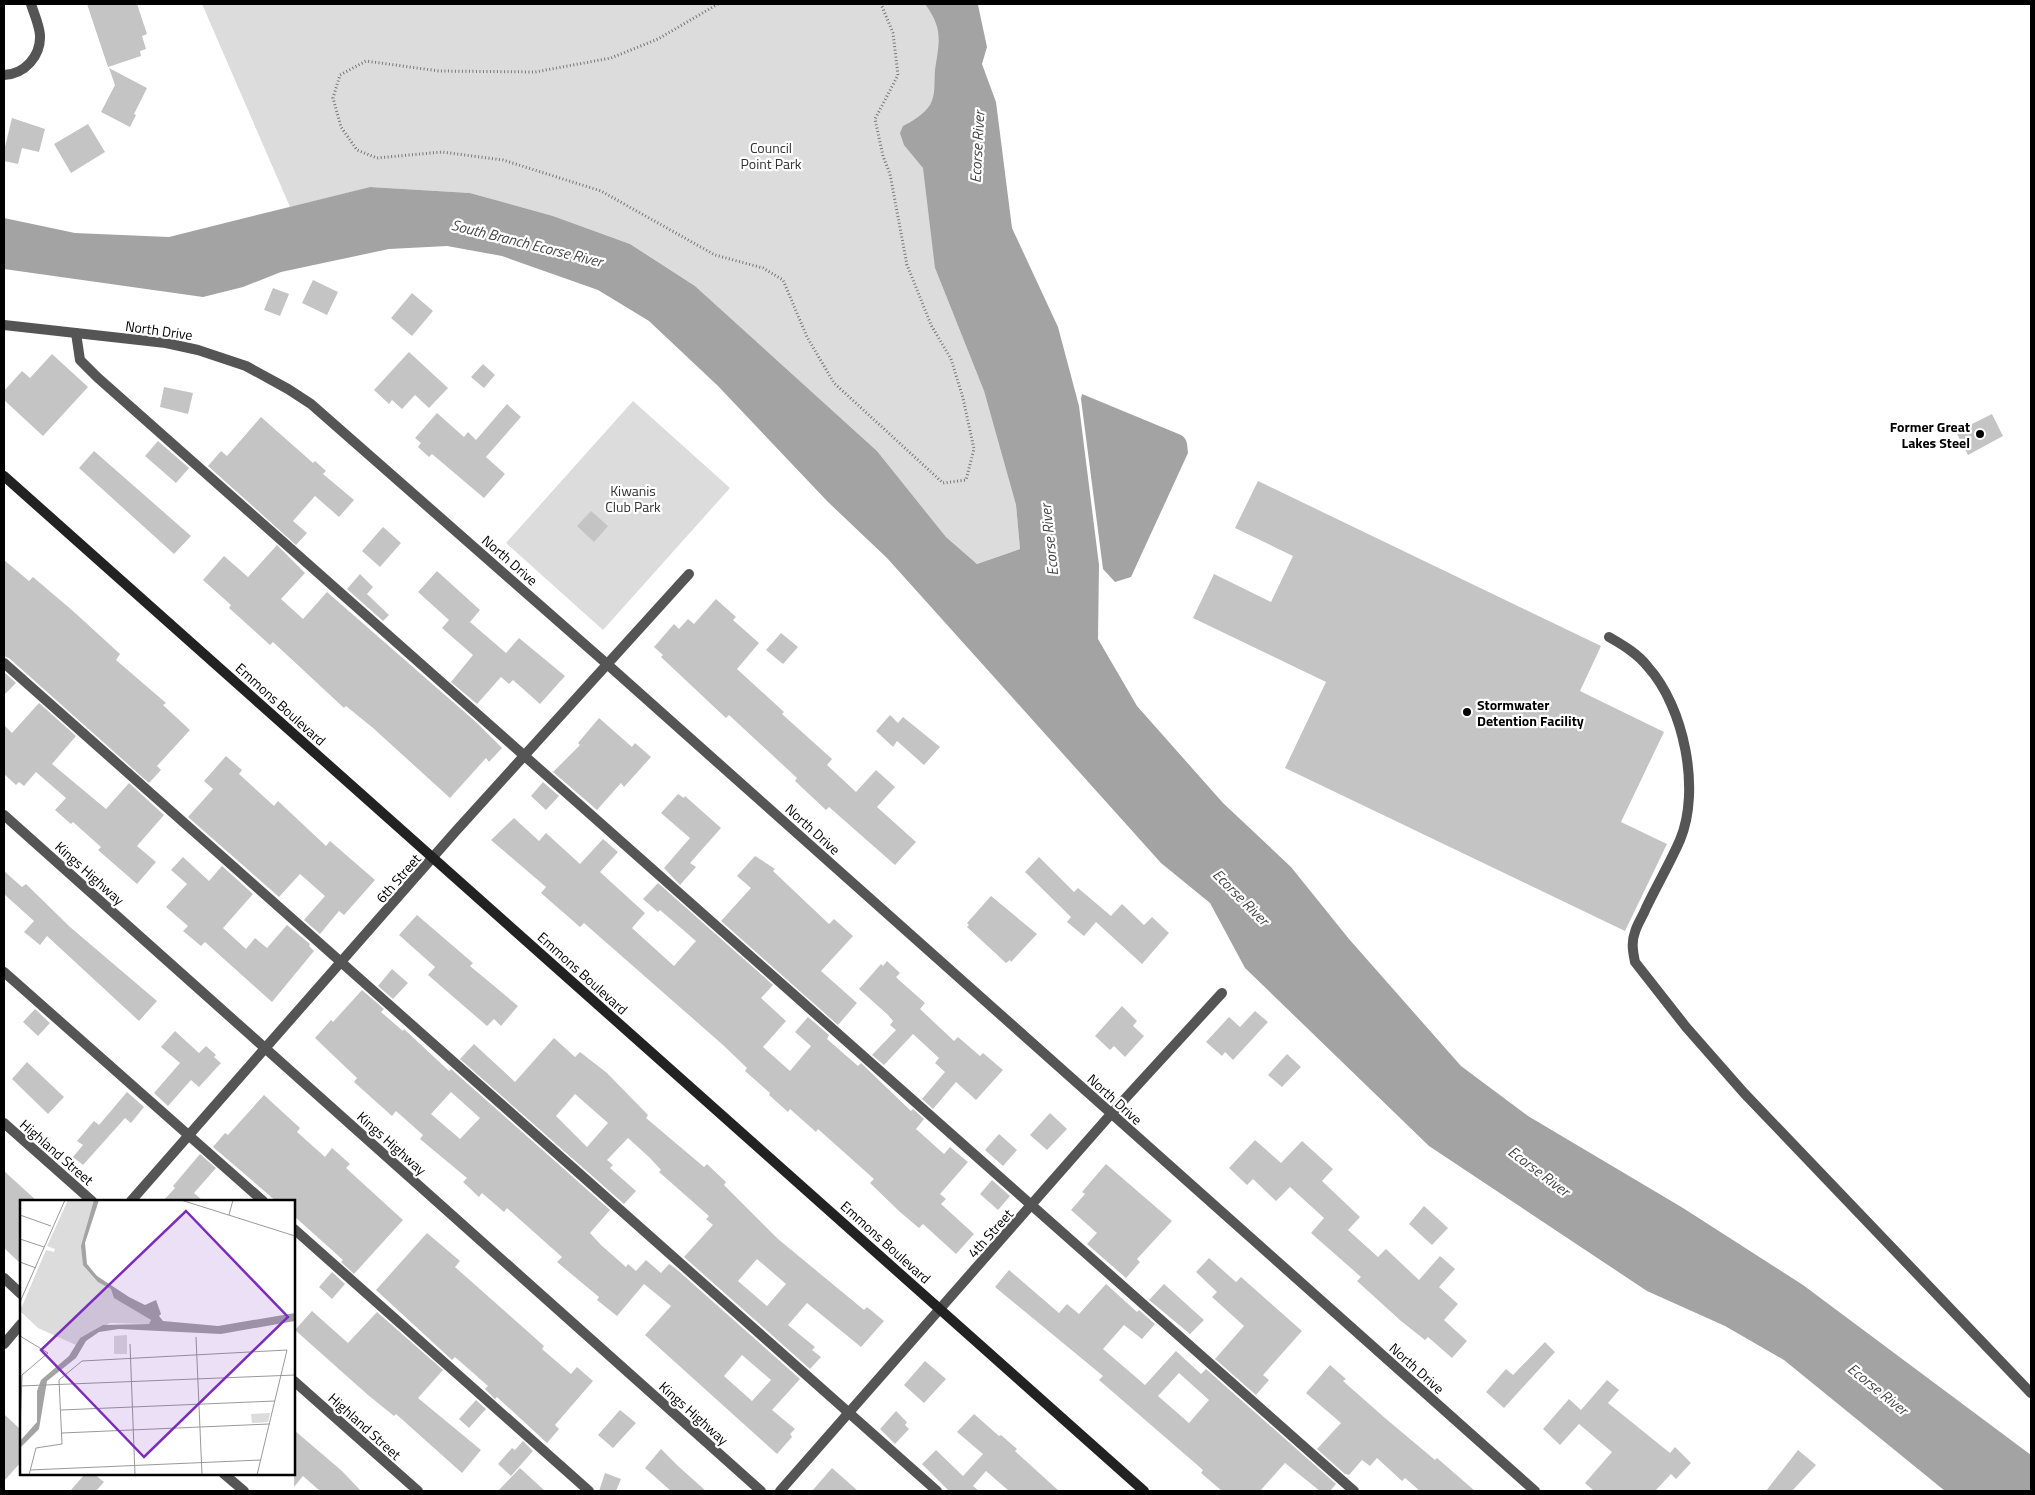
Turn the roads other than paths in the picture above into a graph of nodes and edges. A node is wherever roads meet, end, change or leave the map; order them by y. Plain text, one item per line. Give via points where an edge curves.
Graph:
1 (31, 4) edge
2 (4, 75) edge
3 (4, 325) edge
4 (76, 333) junction
5 (4, 476) edge
6 (689, 574) dead end
7 (1609, 637) dead end
8 (4, 664) edge
9 (608, 664) junction
10 (525, 756) junction
11 (4, 815) edge
12 (434, 858) junction
13 (342, 964) junction
14 (4, 972) edge
15 (1222, 993) dead end
16 (266, 1048) junction
17 (1111, 1114) junction
18 (4, 1123) edge
19 (189, 1136) junction
20 (91, 1200) edge
21 (132, 1200) edge
22 (262, 1200) edge
23 (1033, 1206) junction
24 (295, 1230) edge
25 (4, 1278) edge
26 (20, 1293) edge
27 (941, 1310) junction
28 (20, 1325) edge
29 (4, 1344) edge
30 (295, 1382) edge
31 (2031, 1392) edge
32 (849, 1413) junction
33 (225, 1475) edge
34 (244, 1491) edge
35 (418, 1491) edge
36 (589, 1491) edge
37 (761, 1491) edge
38 (780, 1491) edge
39 (937, 1491) edge
40 (1144, 1491) edge
41 (1354, 1491) edge
42 (1535, 1491) edge

1 - 2 street via 39,28 39,45 27,66
3 - 4 street, North Drive
4 - 9 street, North Drive via 198,350 246,366 288,389 334,423
4 - 10 street via 80,360 97,377
5 - 12 street, Emmons Boulevard
6 - 9 street, 6th Street
7 - 31 street via 1649,667 1663,689 1684,743 1688,772 1688,808 1681,838 1634,932 1632,950 1636,962 1686,1027 1744,1093
8 - 13 street
9 - 10 street, 6th Street
9 - 17 street, North Drive
10 - 12 street, 6th Street
10 - 23 street
11 - 16 street, Kings Highway
12 - 13 street, 6th Street
12 - 27 street, Emmons Boulevard
13 - 16 street, 6th Street
13 - 32 street
14 - 19 street
15 - 17 street, 4th Street
16 - 19 street, 6th Street
16 - 37 street, Kings Highway
17 - 23 street, 4th Street
17 - 42 street, North Drive
18 - 20 street, Highland Street
19 - 21 street, 6th Street
19 - 22 street
23 - 27 street, 4th Street
23 - 41 street
24 - 36 street
25 - 26 street
27 - 32 street, 4th Street
27 - 40 street, Emmons Boulevard
28 - 29 street
30 - 35 street, Highland Street
32 - 38 street, 4th Street
32 - 39 street
33 - 34 street

